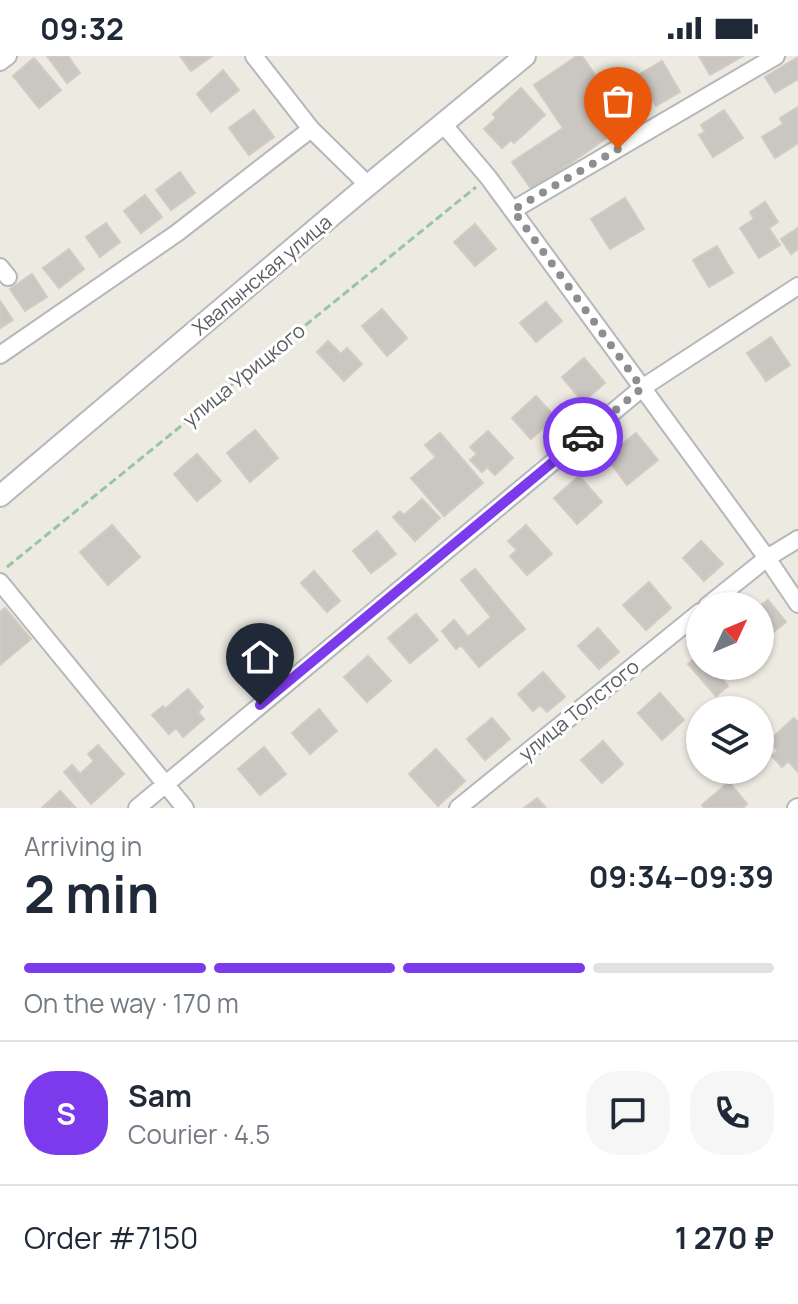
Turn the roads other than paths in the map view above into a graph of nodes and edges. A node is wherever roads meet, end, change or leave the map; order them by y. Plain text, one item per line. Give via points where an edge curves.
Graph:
1 (8, 56) edge
2 (254, 56) edge
3 (525, 56) edge
4 (776, 56) edge
5 (0, 62) edge
6 (443, 124) junction
7 (311, 129) junction
8 (368, 185) junction
9 (513, 210) junction
10 (798, 286) edge
11 (0, 355) edge
12 (642, 388) junction
13 (0, 496) edge
14 (798, 539) edge
15 (767, 558) junction
16 (0, 582) edge
17 (724, 592) edge
18 (798, 604) edge
19 (686, 623) edge
20 (165, 784) junction
21 (137, 808) edge
22 (185, 808) edge
23 (458, 808) edge

1 - 5 street
2 - 7 street
3 - 6 street, Хвалынская улица
4 - 9 street
6 - 8 street, Хвалынская улица
6 - 9 street
7 - 8 street
7 - 11 street via 177,233
8 - 13 street, Хвалынская улица
9 - 12 street
10 - 12 street
12 - 15 street
12 - 20 street
14 - 15 street
15 - 17 street
15 - 18 street
16 - 20 street
19 - 23 street, улица Толстого
20 - 21 street
20 - 22 street

